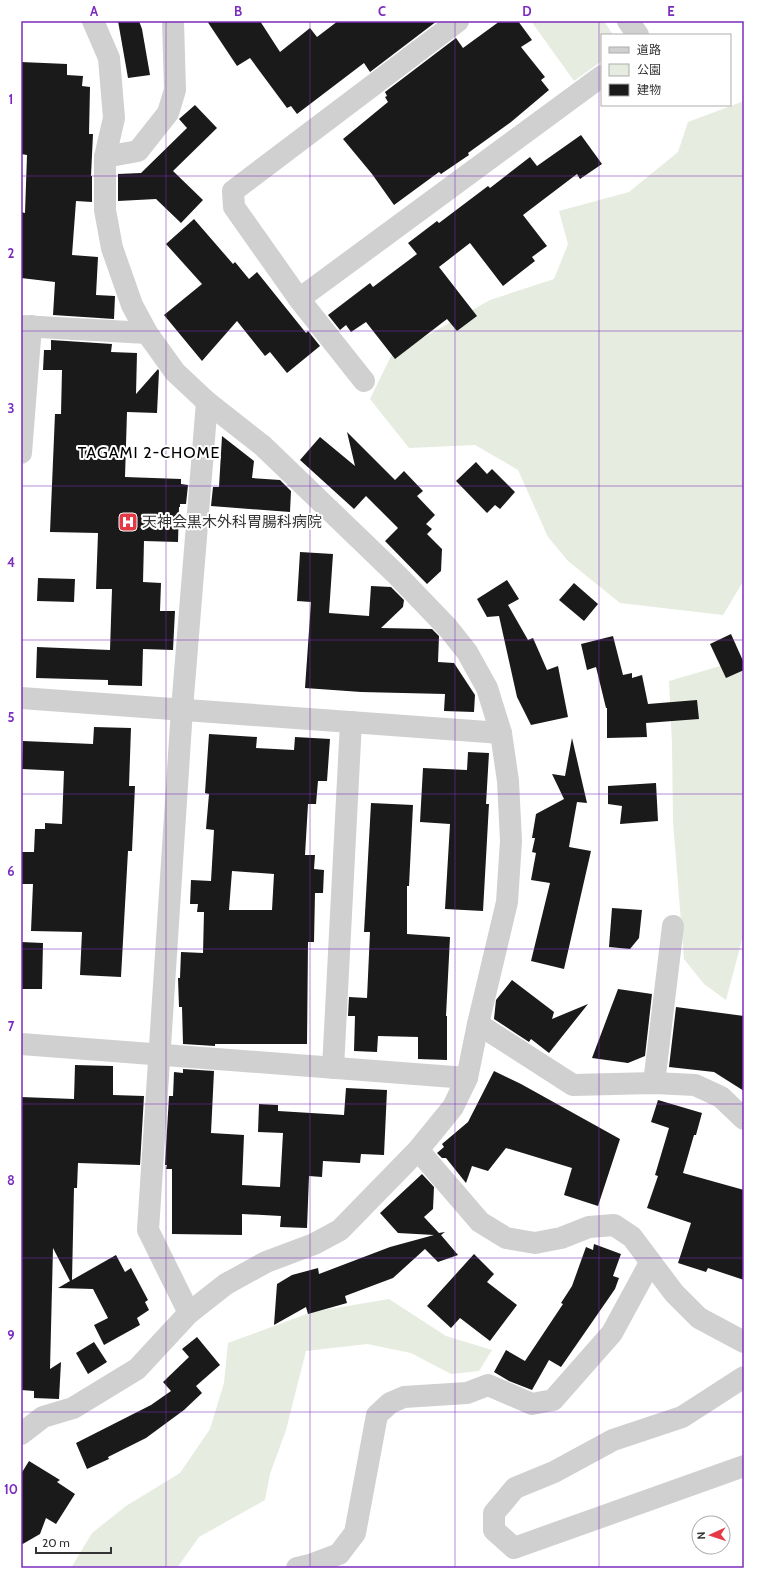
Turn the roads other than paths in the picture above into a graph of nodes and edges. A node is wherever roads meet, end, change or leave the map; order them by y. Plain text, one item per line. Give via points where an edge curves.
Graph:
1 (93, 21) edge
2 (173, 21) edge
3 (458, 21) edge
4 (628, 21) edge
5 (637, 34) edge
6 (601, 77) edge
7 (105, 157) junction
8 (299, 299) junction
9 (26, 326) edge
10 (147, 334) junction
11 (364, 381) dead end
12 (207, 402) junction
13 (21, 453) edge
14 (21, 698) edge
15 (182, 710) junction
16 (351, 722) junction
17 (501, 733) junction
18 (673, 926) dead end
19 (478, 1024) junction
20 (21, 1044) edge
21 (159, 1055) junction
22 (333, 1068) junction
23 (467, 1078) junction
24 (654, 1083) junction
25 (744, 1119) edge
26 (418, 1150) junction
27 (650, 1262) junction
28 (189, 1313) junction
29 (744, 1342) edge
30 (744, 1377) edge
31 (21, 1415) edge
32 (43, 1417) junction
33 (21, 1434) edge
34 (744, 1466) edge
35 (296, 1568) edge

1 - 7 street via 109,58 114,118
2 - 7 street via 175,90 168,113 138,150
3 - 8 street via 233,191 234,207
4 - 5 street
6 - 8 street
7 - 10 street via 105,210 112,248 132,305
8 - 11 street
9 - 10 street
9 - 13 street
10 - 12 street via 175,372
12 - 15 street
12 - 17 street via 263,446 397,575 448,628 467,652 487,688
14 - 15 street
15 - 16 street
15 - 21 street
16 - 17 street
16 - 22 street
17 - 19 street via 508,780 510,841 507,902
18 - 24 street
19 - 23 street
19 - 24 street via 573,1085
20 - 21 street
21 - 22 street
21 - 28 street via 148,1230
22 - 23 street
23 - 26 street via 453,1107
24 - 25 street via 695,1085 721,1097
26 - 27 street via 480,1222 506,1238 535,1243 561,1238 589,1227 614,1225 632,1237
26 - 28 street via 340,1230 314,1244 266,1262 226,1284
27 - 29 street via 674,1293 699,1318
27 - 35 street via 612,1333 553,1400 532,1404 488,1385 467,1393 404,1397 390,1403 377,1416 355,1533 339,1554
28 - 32 street via 137,1369 73,1408
30 - 34 street via 682,1417 613,1440 554,1472 515,1488 494,1514 494,1530 514,1548
31 - 32 street
32 - 33 street

